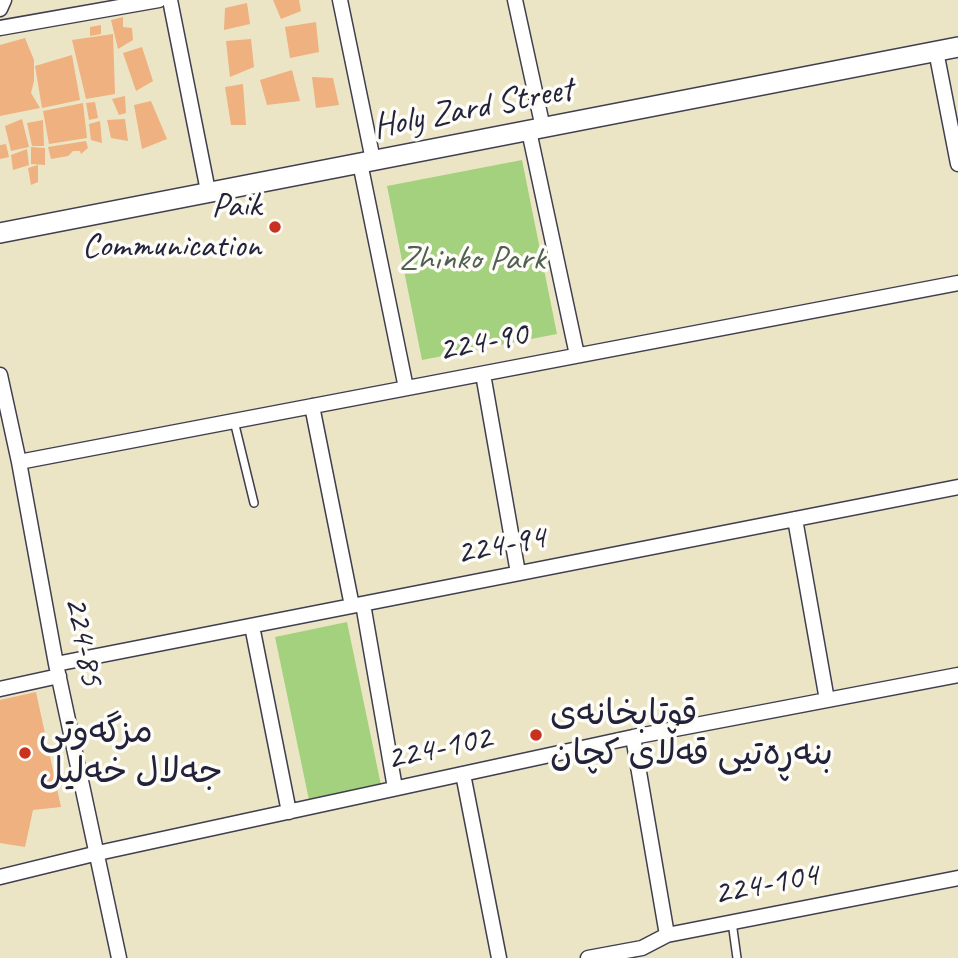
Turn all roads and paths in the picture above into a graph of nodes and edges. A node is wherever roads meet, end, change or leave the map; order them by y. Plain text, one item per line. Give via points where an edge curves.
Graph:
1 (4, 0) edge
2 (159, 0) edge
3 (170, 0) edge
4 (340, 0) edge
5 (515, 0) edge
6 (0, 9) edge
7 (0, 28) edge
8 (958, 47) edge
9 (936, 51) junction
10 (536, 130) junction
11 (366, 162) junction
12 (958, 164) edge
13 (208, 191) junction
14 (0, 233) edge
15 (958, 283) edge
16 (577, 355) junction
17 (483, 373) junction
18 (0, 375) edge
19 (406, 388) junction
20 (312, 406) junction
21 (234, 421) junction
22 (19, 462) junction
23 (958, 487) edge
24 (254, 503) dead end
25 (795, 519) junction
26 (518, 573) junction
27 (358, 605) junction
28 (252, 626) junction
29 (58, 670) junction
30 (958, 675) edge
31 (0, 689) edge
32 (827, 700) junction
33 (633, 737) junction
34 (463, 774) junction
35 (395, 788) junction
36 (289, 812) junction
37 (98, 853) junction
38 (0, 877) edge
39 (958, 878) edge
40 (732, 922) junction
41 (667, 935) junction
42 (642, 953) edge
43 (120, 958) edge
44 (499, 958) edge
45 (588, 958) edge
46 (737, 958) edge

1 - 6 street
2 - 7 street
3 - 13 street
4 - 11 street
5 - 10 street
8 - 9 street, Holy Zard Street
9 - 10 street, Holy Zard Street
9 - 12 street
10 - 11 street, Holy Zard Street
10 - 16 street
11 - 13 street, Holy Zard Street
11 - 19 street
13 - 14 street, Holy Zard Street
15 - 16 street, 224-90
16 - 17 street, 224-90
17 - 19 street, 224-90
17 - 26 street
18 - 22 street, 224-85
19 - 20 street, 224-90
20 - 21 street, 224-90
20 - 27 street
21 - 22 street, 224-90
21 - 24 lane
22 - 29 street, 224-85
23 - 25 street, 224-94
25 - 26 street, 224-94
25 - 32 street
26 - 27 street, 224-94
27 - 28 street, 224-94
27 - 35 street
28 - 29 street, 224-94
28 - 36 street
29 - 31 street, 224-94
29 - 37 street, 224-85
30 - 32 street, 224-102
32 - 33 street, 224-102
33 - 34 street, 224-102
33 - 41 street
34 - 35 street, 224-102
34 - 44 street
35 - 36 street, 224-102
36 - 37 street, 224-102
37 - 38 street, 224-102
37 - 43 street, 224-85
39 - 40 street, 224-104
40 - 41 street, 224-104
40 - 46 lane
41 - 42 street, 224-104
42 - 45 street, 224-104

